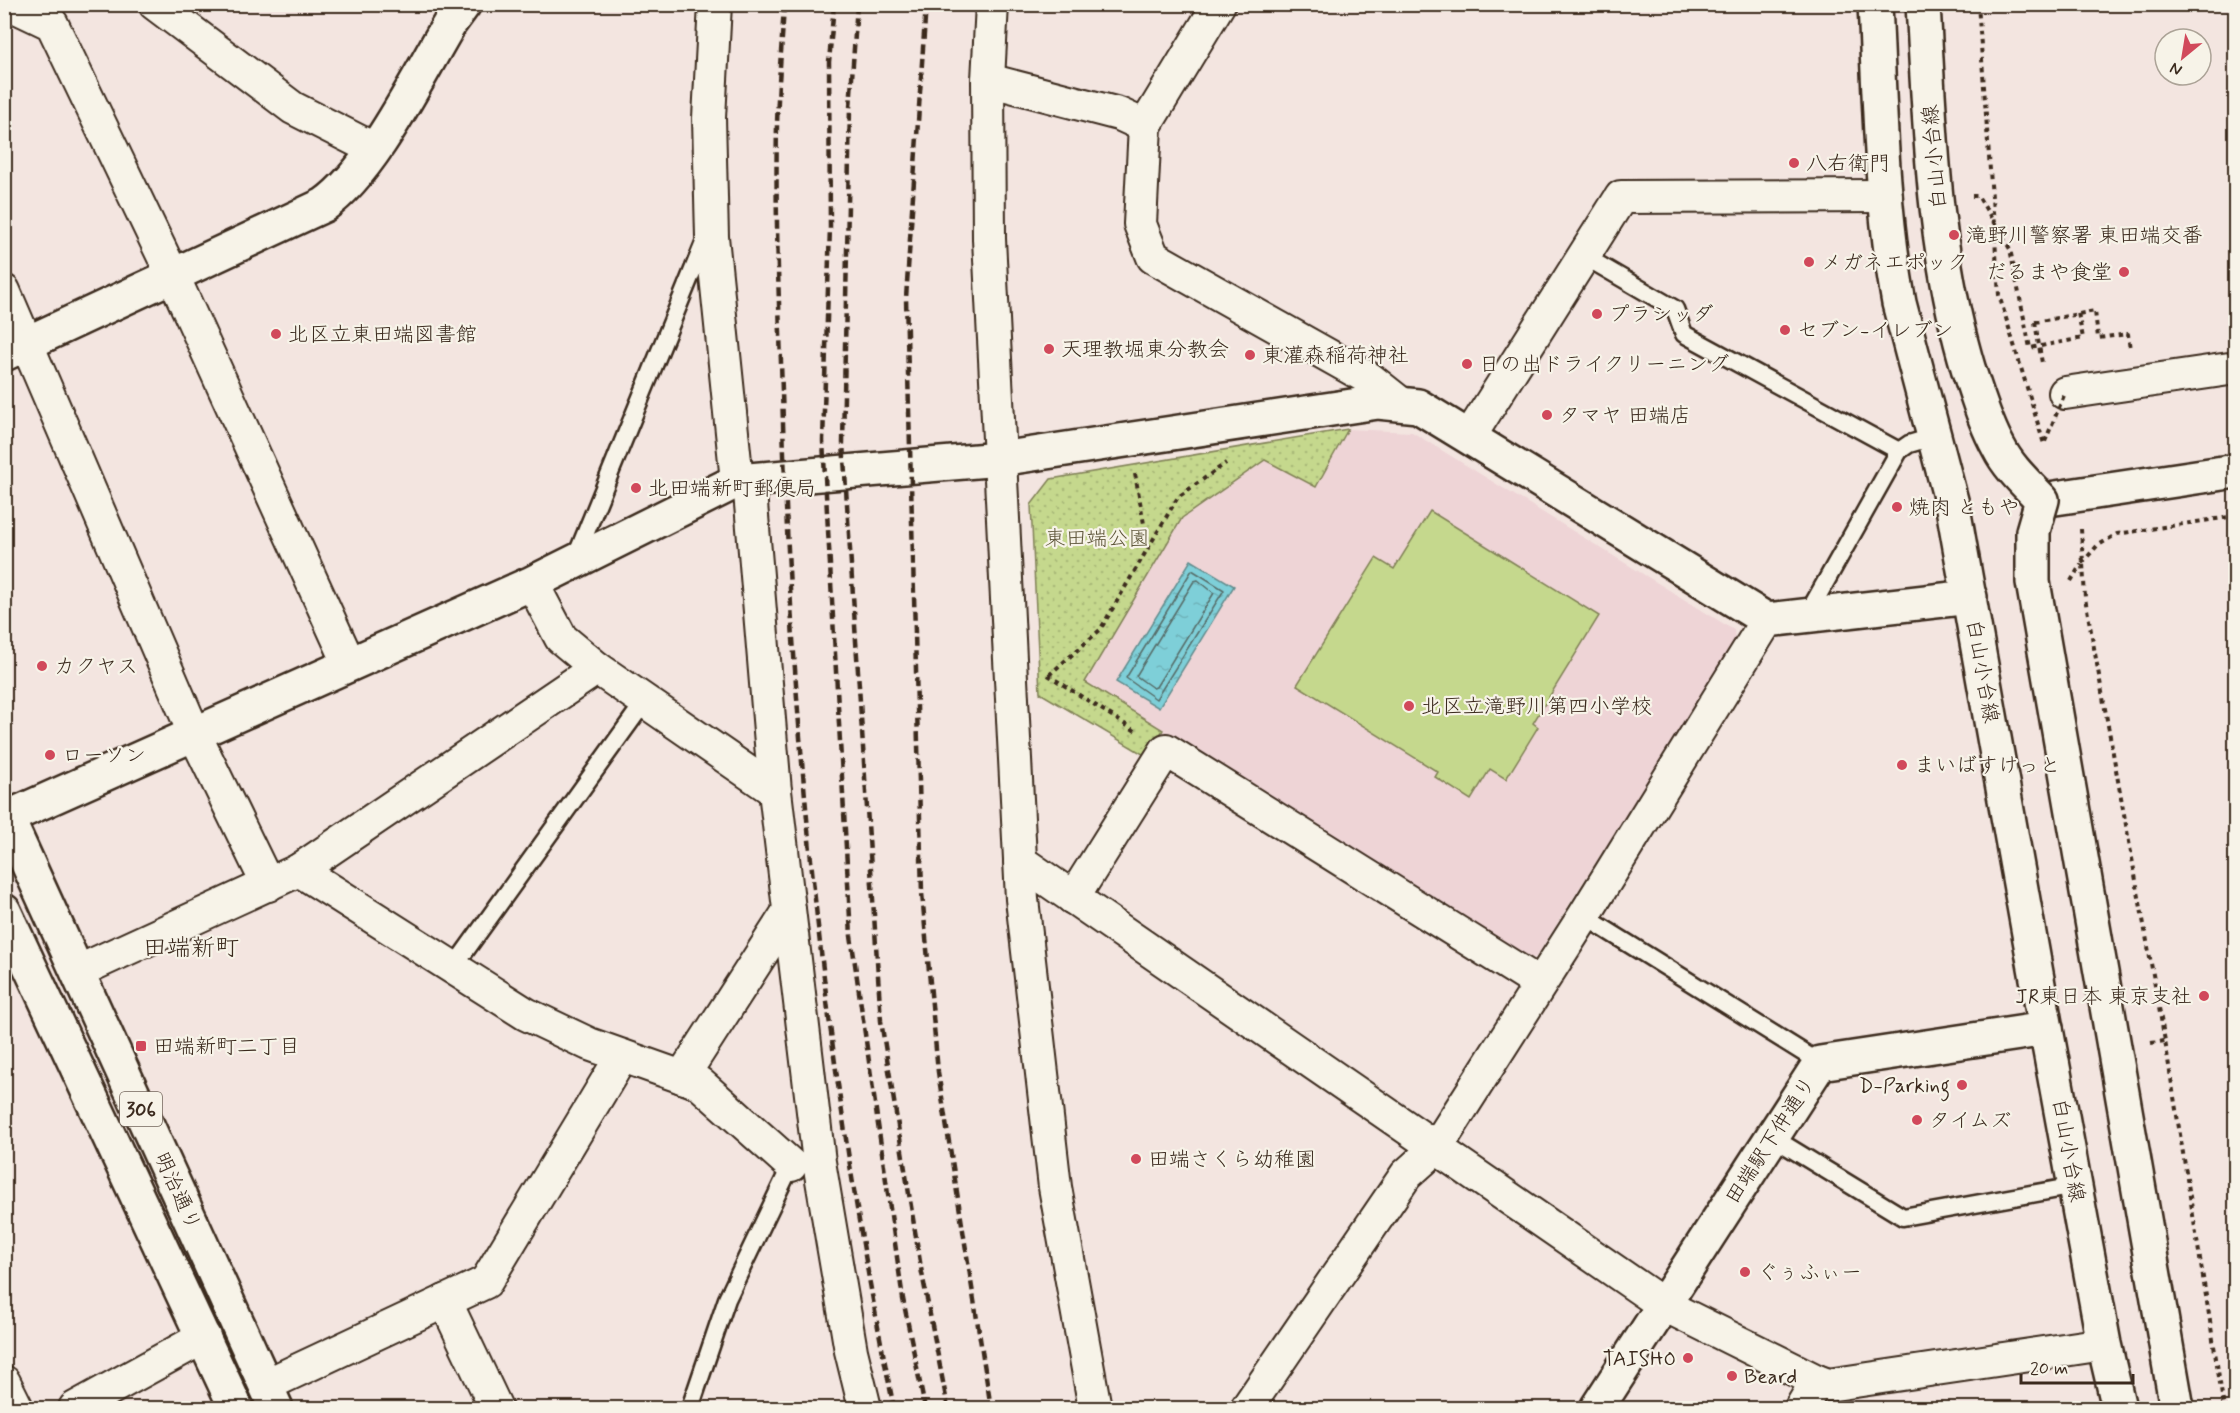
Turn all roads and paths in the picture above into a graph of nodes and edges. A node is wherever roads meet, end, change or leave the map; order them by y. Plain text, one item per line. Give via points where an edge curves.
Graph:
1 (155, 4) edge
2 (464, 4) edge
3 (715, 4) edge
4 (992, 4) edge
5 (1219, 4) edge
6 (1875, 4) edge
7 (1923, 4) edge
8 (1978, 4) edge
9 (8, 5) edge
10 (988, 80) junction
11 (1145, 126) junction
12 (374, 149) junction
13 (1886, 196) junction
14 (1966, 197) dead end
15 (711, 225) junction
16 (1584, 256) junction
17 (173, 276) junction
18 (4, 291) edge
19 (2078, 313) junction
20 (17, 348) edge
21 (2042, 363) dead end
22 (2235, 368) edge
23 (2134, 383) junction
24 (2065, 393) joint
25 (1399, 402) junction
26 (1470, 436) junction
27 (1936, 436) junction
28 (1899, 451) junction
29 (1233, 458) dead end
30 (1000, 459) junction
31 (2235, 471) edge
32 (1135, 472) dead end
33 (743, 481) junction
34 (2076, 495) junction
35 (2042, 500) junction
36 (2235, 516) edge
37 (1148, 548) junction
38 (575, 560) junction
39 (2082, 564) junction
40 (532, 583) junction
41 (1970, 597) junction
42 (1807, 615) junction
43 (1767, 620) junction
44 (349, 663) junction
45 (597, 668) junction
46 (1039, 675) dead end
47 (1049, 675) junction
48 (645, 701) junction
49 (194, 734) junction
50 (1166, 750) junction
51 (775, 791) junction
52 (5, 816) edge
53 (1020, 861) junction
54 (299, 870) junction
55 (268, 885) junction
56 (1073, 898) junction
57 (4, 911) edge
58 (789, 911) junction
59 (1584, 916) junction
60 (453, 968) junction
61 (79, 971) junction
62 (1540, 984) junction
63 (2046, 1029) junction
64 (622, 1056) junction
65 (1820, 1063) junction
66 (682, 1077) junction
67 (1772, 1137) junction
68 (1436, 1148) junction
69 (805, 1164) junction
70 (2075, 1186) junction
71 (445, 1301) junction
72 (1664, 1305) junction
73 (204, 1337) junction
74 (2104, 1344) junction
75 (1817, 1381) junction
76 (4, 1382) edge
77 (271, 1397) edge
78 (17, 1408) edge
79 (75, 1408) edge
80 (236, 1408) edge
81 (496, 1408) edge
82 (690, 1408) edge
83 (865, 1408) edge
84 (1095, 1408) edge
85 (1247, 1408) edge
86 (1597, 1408) edge
87 (1801, 1408) edge
88 (2119, 1408) edge
89 (2177, 1408) edge
90 (2224, 1408) edge

1 - 12 street via 293,108
2 - 12 main road
3 - 15 street
4 - 10 street
5 - 11 street
6 - 13 main road, 白山小台線
7 - 35 main road, 白山小台線, bridge via 1943,264 1954,323 1982,413 2019,477
8 - 24 path, bridge via 1999,295 2044,444
9 - 17 street via 52,24
10 - 11 street via 1119,114
10 - 30 street via 989,239
11 - 25 street via 1140,224 1153,257 1370,379
12 - 17 main road via 354,178 324,205
13 - 16 street via 1621,197
13 - 27 main road, 白山小台線 via 1899,303
14 - 19 path via 1978,196 2010,249 2030,348 2083,338
15 - 33 street
15 - 38 lane
16 - 26 street
16 - 28 lane via 1675,309 1684,334
17 - 20 main road
17 - 44 street
18 - 20 street
19 - 21 path, bridge via 2035,322
19 - 23 path via 2095,311 2098,338 2128,334
20 - 49 street
22 - 23 street
23 - 24 street
25 - 26 main road via 1418,406
25 - 30 main road
26 - 43 main road
27 - 28 lane
27 - 41 main road, 白山小台線
28 - 42 lane
29 - 37 path via 1178,497
30 - 33 main road
30 - 53 street
31 - 34 main road
32 - 37 path
33 - 38 main road
33 - 51 street
34 - 35 main road
34 - 39 path via 2084,546
35 - 89 main road, bridge via 2033,531 2032,582
36 - 39 path via 2116,534 2097,546
37 - 47 path via 1100,630
38 - 40 main road
39 - 90 path
40 - 44 main road
40 - 45 street via 561,638
41 - 42 main road
41 - 63 main road, 白山小台線
42 - 43 main road
43 - 59 street
44 - 49 main road
45 - 48 street
45 - 54 street
46 - 47 path
47 - 50 path
48 - 51 street
48 - 60 lane
49 - 52 main road
49 - 55 street
50 - 56 street
50 - 62 street
51 - 58 street
52 - 61 main road, 明治通り / 306
53 - 56 street
53 - 84 street via 1055,1187
54 - 55 street
54 - 60 street
55 - 61 street
56 - 68 street
57 - 73 main road, 明治通り / 306
58 - 66 street
58 - 69 street
59 - 62 street
59 - 65 lane
60 - 64 street via 526,1014
61 - 77 main road, 明治通り / 306
62 - 68 street
63 - 65 main road, 田端駅下仲通り
63 - 70 main road, 白山小台線
64 - 66 street
64 - 71 street via 486,1281
65 - 67 main road, 田端駅下仲通り
66 - 69 street via 699,1083
67 - 70 lane via 1903,1216
67 - 72 main road, 田端駅下仲通り
68 - 72 street
68 - 85 street via 1406,1175
69 - 82 lane via 727,1299
69 - 83 street
70 - 74 main road, 白山小台線
71 - 77 street
71 - 81 street
72 - 75 street
72 - 86 main road, 田端駅下仲通り
73 - 79 street
73 - 80 main road, 明治通り / 306
74 - 75 street via 1828,1385
74 - 88 main road, 白山小台線
75 - 87 street
76 - 78 street

